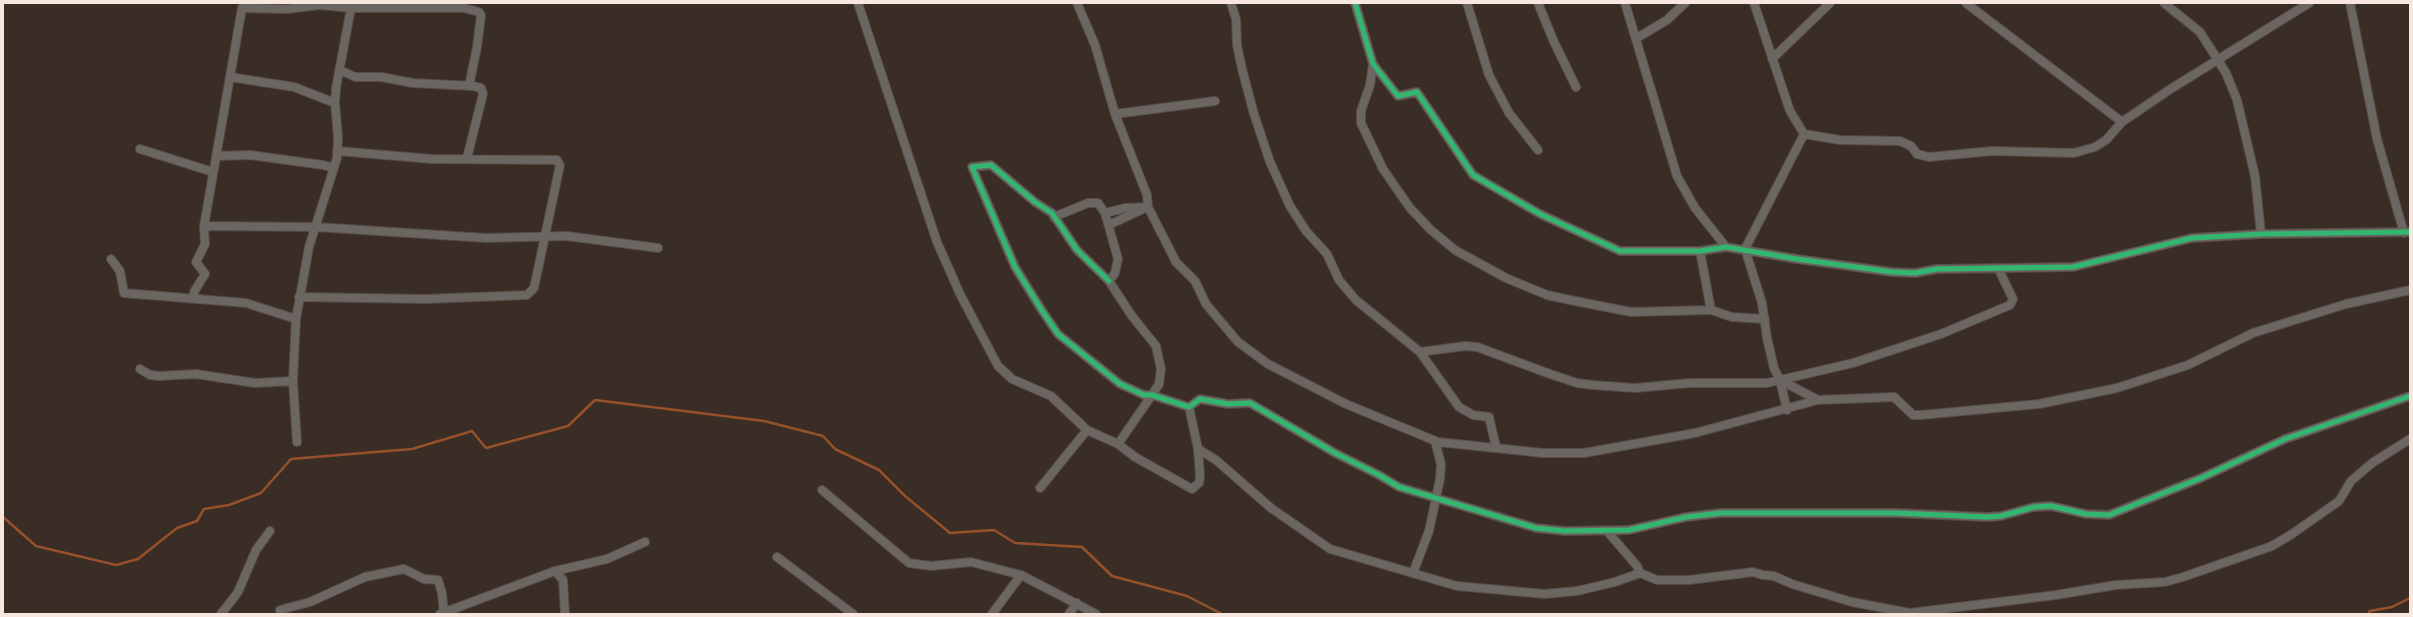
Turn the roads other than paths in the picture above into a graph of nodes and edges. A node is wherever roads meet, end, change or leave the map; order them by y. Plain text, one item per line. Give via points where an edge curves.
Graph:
1 (858, 3) edge
2 (1076, 3) edge
3 (1231, 3) edge
4 (1355, 3) edge
5 (1467, 3) edge
6 (1538, 3) edge
7 (1685, 3) edge
8 (1754, 3) edge
9 (1830, 3) edge
10 (1966, 3) edge
11 (2164, 3) edge
12 (2309, 3) edge
13 (2350, 3) edge
14 (1628, 5) edge
15 (242, 6) edge
16 (352, 6) edge
17 (1637, 38) junction
18 (2218, 58) junction
19 (1772, 59) junction
20 (1373, 64) junction
21 (340, 70) junction
22 (230, 77) junction
23 (469, 86) junction
24 (1576, 87) dead end
25 (1215, 101) dead end
26 (335, 103) junction
27 (1115, 114) junction
28 (2122, 122) junction
29 (1804, 134) junction
30 (140, 148) dead end
31 (1538, 150) dead end
32 (337, 151) junction
33 (216, 156) junction
34 (467, 158) junction
35 (334, 168) junction
36 (213, 172) junction
37 (1148, 207) junction
38 (1105, 213) junction
39 (1054, 217) junction
40 (1109, 225) junction
41 (204, 226) junction
42 (316, 227) junction
43 (2407, 233) edge
44 (2261, 234) junction
45 (547, 236) junction
46 (1726, 247) junction
47 (658, 248) dead end
48 (1745, 249) junction
49 (1700, 251) junction
50 (110, 259) dead end
51 (1998, 268) junction
52 (1109, 281) junction
53 (2410, 290) edge
54 (300, 297) junction
55 (195, 299) junction
56 (1711, 310) junction
57 (296, 319) junction
58 (1765, 319) junction
59 (1420, 352) junction
60 (140, 369) dead end
61 (1780, 380) junction
62 (293, 381) junction
63 (1152, 395) junction
64 (2410, 396) edge
65 (1818, 400) junction
66 (1189, 407) junction
67 (1787, 410) junction
68 (1087, 430) junction
69 (2410, 439) edge
70 (1435, 441) junction
71 (297, 442) dead end
72 (1118, 444) junction
73 (1496, 447) junction
74 (1198, 448) junction
75 (1040, 488) dead end
76 (822, 490) dead end
77 (1436, 499) junction
78 (270, 531) dead end
79 (1607, 531) junction
80 (645, 542) dead end
81 (777, 557) dead end
82 (555, 571) junction
83 (1412, 573) junction
84 (1640, 573) junction
85 (1020, 574) junction
86 (1077, 603) junction
87 (280, 610) dead end
88 (443, 613) edge
89 (221, 614) edge
90 (565, 614) edge
91 (853, 614) edge
92 (992, 614) edge
93 (1069, 614) edge
94 (1096, 614) edge

1 - 68 street via 937,242 998,366 1012,379 1051,396
2 - 27 street via 1095,45
3 - 59 street via 1236,19 1237,45 1254,114 1270,162 1290,206 1306,231 1326,254 1346,289 1368,311
4 - 20 street
5 - 31 street via 1489,75 1510,113
6 - 24 street
7 - 17 street via 1667,20
8 - 19 street
9 - 19 street
10 - 28 street
11 - 18 street via 2200,32
12 - 18 street
13 - 43 street via 2377,139
14 - 17 street
15 - 16 street via 287,9 320,5
15 - 22 street
16 - 21 street
16 - 23 street via 464,8 479,12 477,47
17 - 46 street via 1677,176 1695,208
18 - 28 street
18 - 44 street via 2239,107 2255,176
19 - 29 street via 1790,111
20 - 49 street via 1398,96 1417,92 1473,175 1511,198 1620,251
20 - 56 street via 1370,85 1361,111 1361,123 1383,169 1410,208 1455,250 1506,278 1547,295 1631,312
21 - 23 street via 351,76 367,78 382,77 413,83
21 - 26 street
22 - 26 street via 294,87
22 - 33 street
23 - 34 street via 481,88 483,94
25 - 27 street
26 - 32 street
27 - 37 street via 1147,195
28 - 29 street via 2106,140 2095,147 2074,153 1992,151 1929,157 1917,154 1911,146 1900,141 1840,140
29 - 48 street
30 - 36 street
32 - 34 street via 432,159
32 - 35 street
33 - 35 street via 250,155
33 - 36 street
34 - 45 street via 558,160 560,165
35 - 42 street
36 - 41 street
37 - 38 street via 1125,208
37 - 40 street
37 - 70 street via 1176,262 1194,281 1206,304 1238,342 1268,364 1346,404
38 - 39 street via 1098,203 1088,203
38 - 40 street
39 - 52 street via 1077,250
39 - 63 street via 991,165 972,167 1015,267 1058,334 1120,384 1144,396
40 - 52 street via 1118,259 1115,272
41 - 42 street
41 - 55 street via 205,244 196,262 205,274 194,292
42 - 45 street via 486,238
42 - 54 street via 309,248
43 - 44 street
44 - 51 street via 2178,240 2073,267
45 - 47 street
45 - 54 street via 534,288 528,295 412,299
46 - 48 street
46 - 49 street
48 - 51 street via 1892,272
48 - 58 street via 1755,276
49 - 56 street
50 - 55 street via 120,271 124,293
51 - 61 street via 2013,299 2010,306 1941,334 1853,363
52 - 63 street via 1156,346 1161,369 1159,384
53 - 65 street via 2346,304 2253,333 2188,365 2117,388 2039,404 1921,416 1913,415 1894,397
54 - 57 street
55 - 57 street via 246,303
56 - 58 street via 1732,317
57 - 62 street
58 - 61 street via 1772,362
59 - 61 street via 1465,346 1477,347 1577,383 1593,385 1635,388 1690,383 1743,385
59 - 73 street via 1459,407 1473,415 1489,417
60 - 62 street via 150,375 159,376 196,374 255,383
61 - 65 street
61 - 67 street
62 - 71 street
63 - 66 street
63 - 72 street
64 - 79 street via 2285,439 2201,478 2109,515 2086,514 2051,506 1988,517 1896,513 1721,513 1686,517 1629,530
65 - 67 street
66 - 74 street
66 - 77 street via 1200,398 1228,404 1250,403 1334,453 1399,487
67 - 73 street via 1695,433 1584,453 1543,453
68 - 72 street
68 - 75 street
69 - 84 street via 2351,481 2339,501 2272,546 2166,582 2116,585 1910,613 1852,602 1774,576 1753,572 1670,581 1657,580
70 - 73 street
70 - 77 street via 1441,470
72 - 74 street via 1135,457 1192,489 1199,483
74 - 83 street via 1216,460 1271,508 1330,550
76 - 85 street via 909,563 931,566 971,562
77 - 79 street via 1536,528
77 - 83 street via 1429,531
78 - 89 street via 256,550 238,592
79 - 84 street
80 - 82 street via 607,559
81 - 91 street
82 - 88 street
82 - 90 street via 563,580
83 - 84 street via 1457,586 1545,594 1577,591
85 - 86 street
85 - 92 street
86 - 93 street
86 - 94 street
87 - 88 street via 310,602 365,577 404,569 424,579 438,580 442,592

